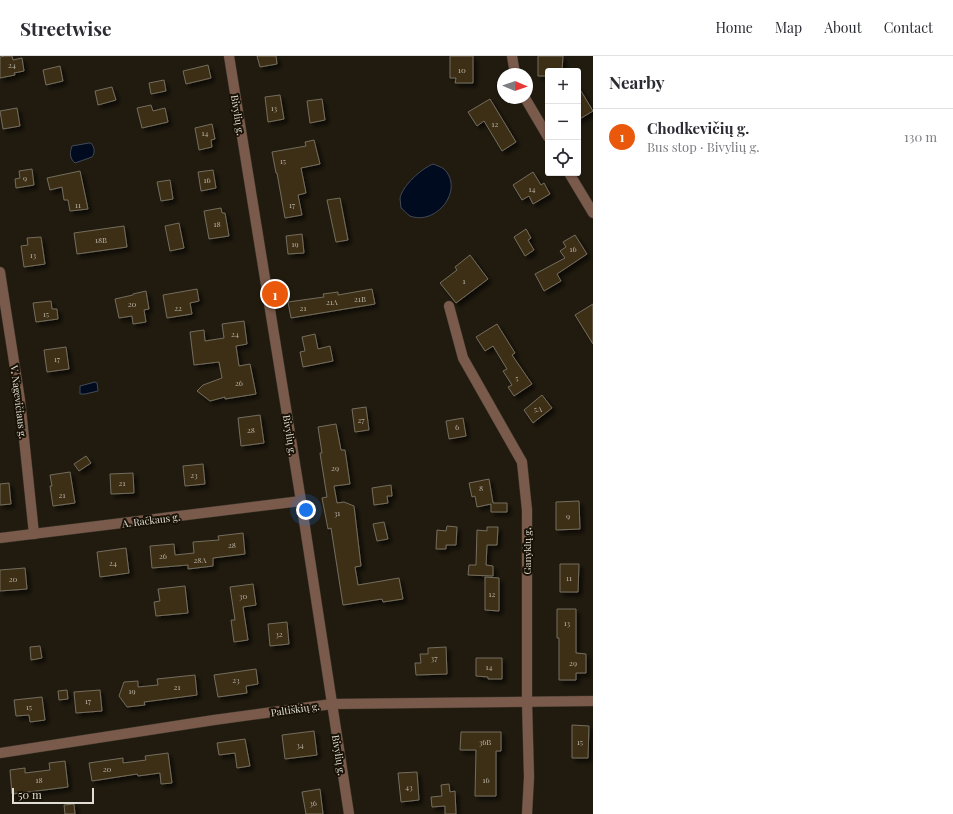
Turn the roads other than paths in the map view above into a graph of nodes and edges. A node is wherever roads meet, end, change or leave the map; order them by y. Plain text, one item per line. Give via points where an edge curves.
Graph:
1 (229, 56) edge
2 (512, 56) edge
3 (514, 68) edge
4 (529, 104) edge
5 (545, 132) edge
6 (571, 176) edge
7 (593, 213) edge
8 (0, 272) edge
9 (449, 306) dead end
10 (301, 501) junction
11 (34, 534) junction
12 (0, 538) edge
13 (527, 701) junction
14 (593, 701) edge
15 (332, 704) junction
16 (0, 753) edge
17 (348, 814) edge
18 (527, 814) edge

1 - 10 street, Bivylių g.
2 - 3 street
4 - 5 street
6 - 7 street
8 - 11 street, V. Nagevičiaus g. via 20,400
9 - 13 street, Ganyklų g. via 463,358 522,462 527,510
10 - 11 street, A. Račkaus g.
10 - 15 street, Bivylių g.
11 - 12 street, A. Račkaus g.
13 - 14 street, Paltiškių g.
13 - 15 street, Paltiškių g.
13 - 18 street, Ganyklų g.
15 - 16 street, Paltiškių g.
15 - 17 street, Bivylių g.

